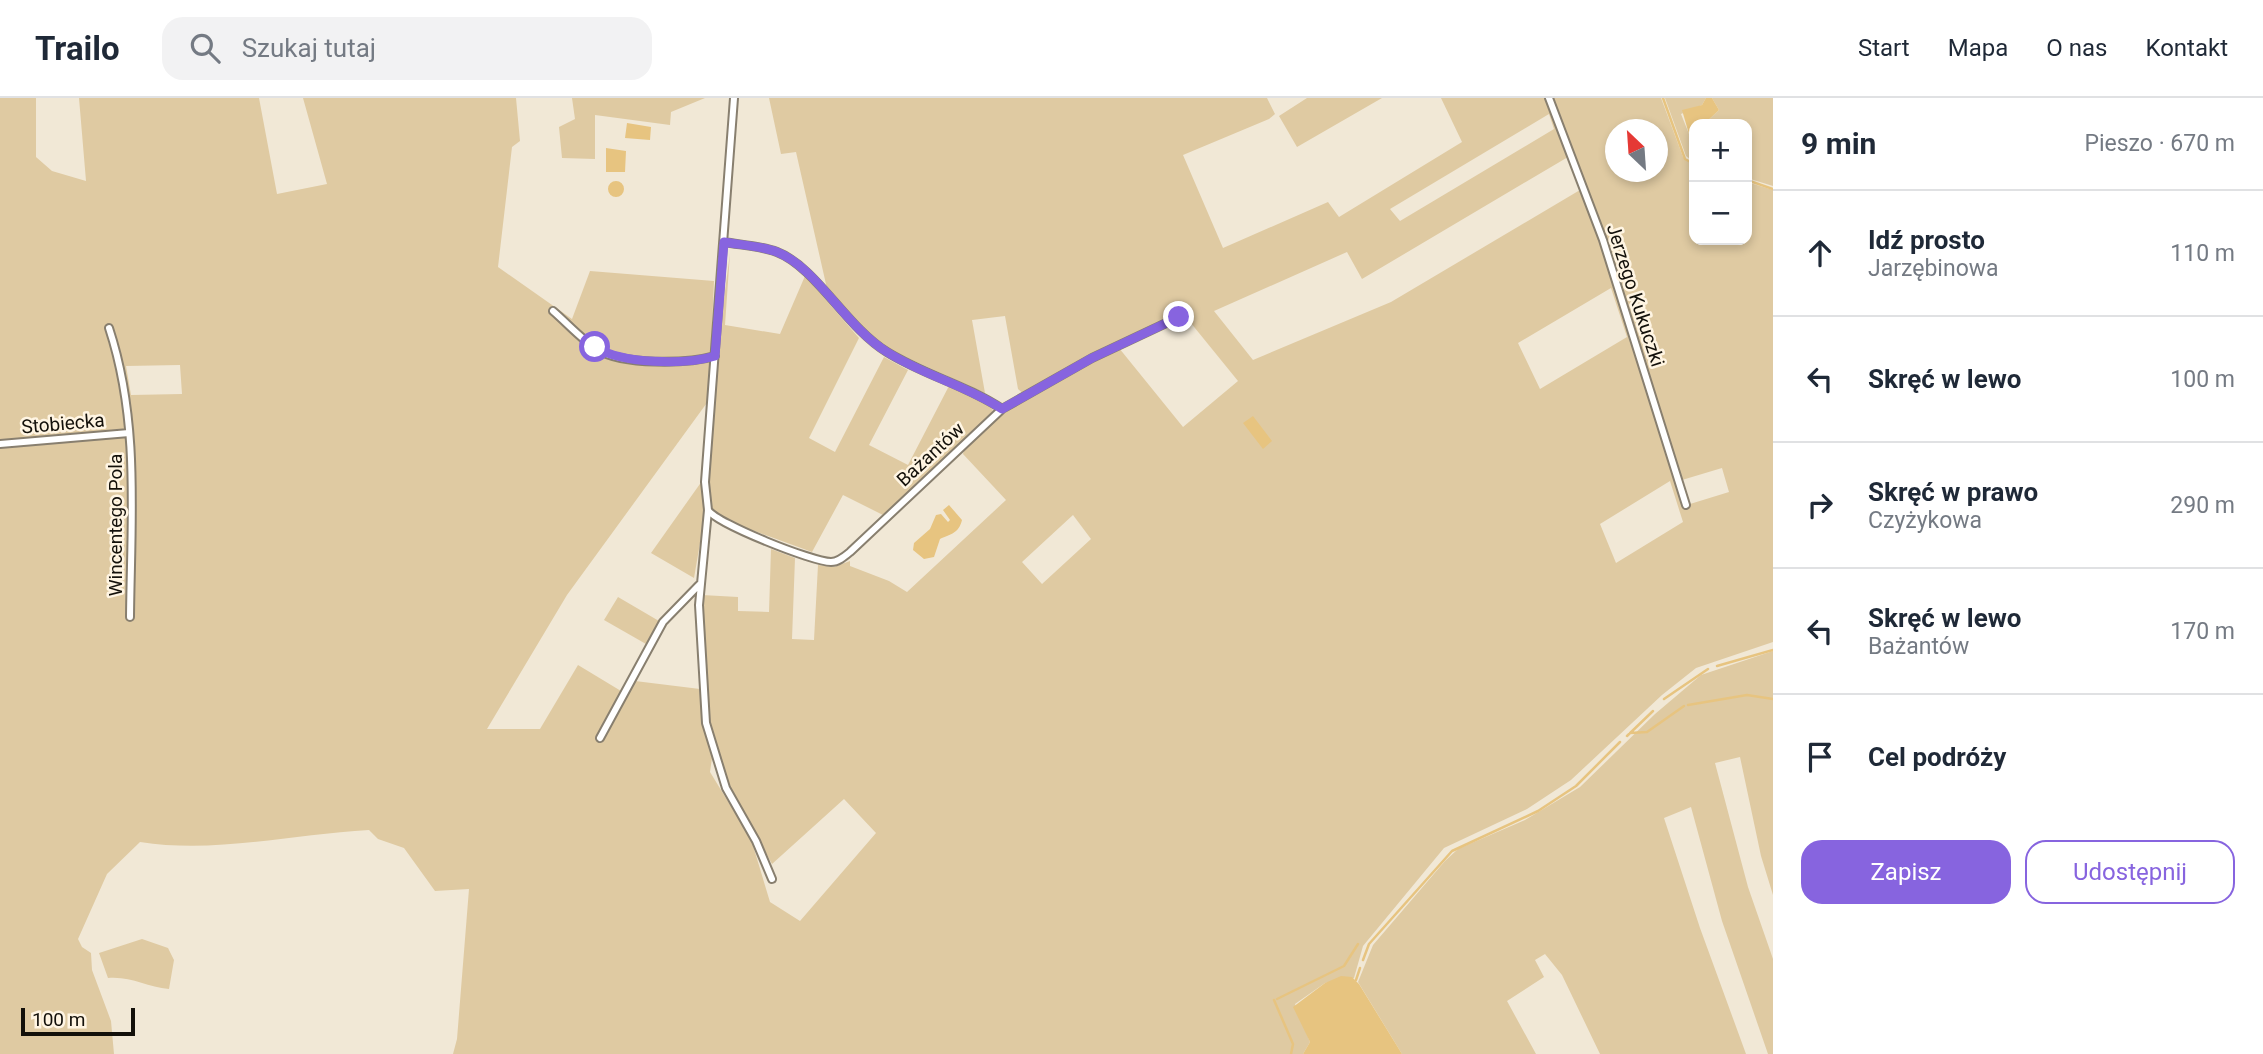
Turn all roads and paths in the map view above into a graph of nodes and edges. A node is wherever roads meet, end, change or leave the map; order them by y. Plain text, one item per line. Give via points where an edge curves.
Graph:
1 (734, 98) edge
2 (1549, 98) edge
3 (724, 242) junction
4 (553, 311) dead end
5 (1179, 317) dead end
6 (109, 328) dead end
7 (715, 356) junction
8 (1002, 409) junction
9 (129, 433) junction
10 (0, 444) edge
11 (1686, 505) dead end
12 (708, 510) junction
13 (699, 585) junction
14 (130, 617) dead end
15 (600, 738) dead end
16 (772, 878) dead end

1 - 3 street
2 - 11 street, Jerzego Kukuczki via 1606,252
3 - 7 street
3 - 8 street via 776,252 799,265 868,339 908,364
4 - 7 street via 610,355 678,362
5 - 8 street, Bażantów via 1092,358
6 - 9 street, Wincentego Pola via 121,365
7 - 12 street via 705,482
8 - 12 street, Bażantów via 835,562 818,560 727,525
9 - 10 street, Stobiecka
9 - 14 street, Wincentego Pola
12 - 13 street
13 - 15 street via 663,622
13 - 16 street via 709,735 726,788

